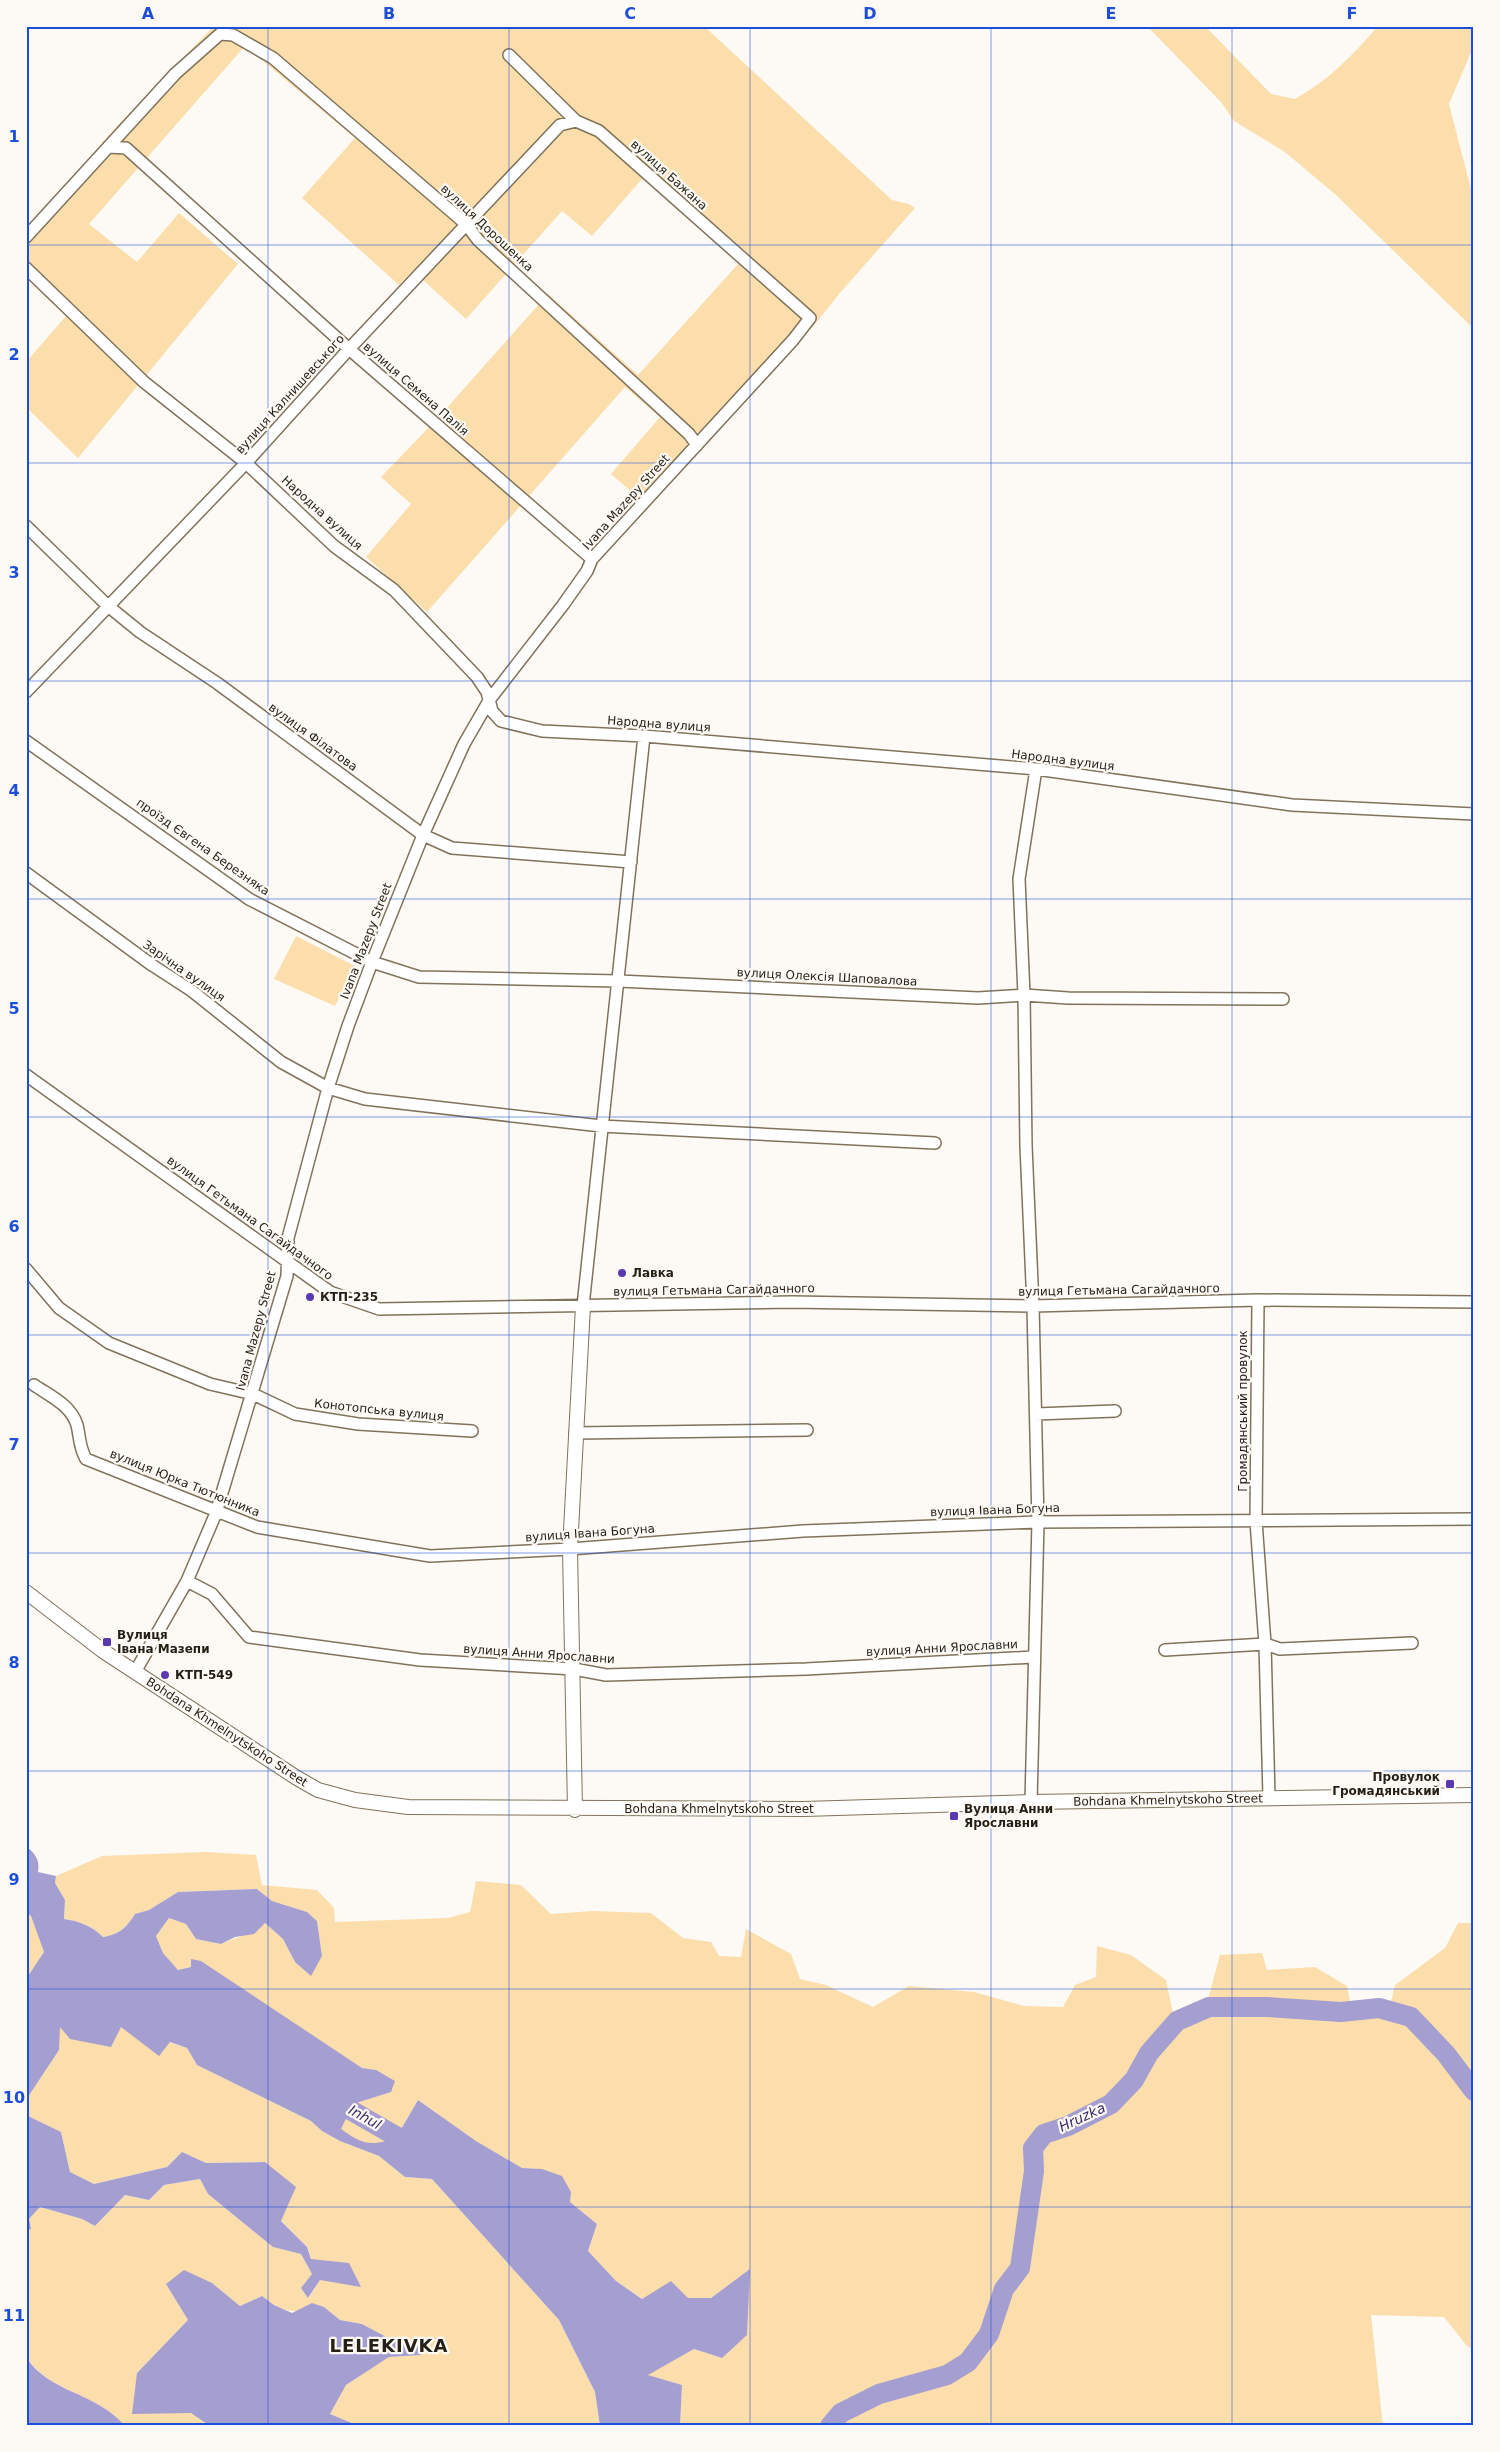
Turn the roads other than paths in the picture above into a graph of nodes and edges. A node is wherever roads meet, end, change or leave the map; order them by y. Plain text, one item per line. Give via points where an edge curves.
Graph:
1 (509, 55) dead end
2 (576, 121) junction
3 (108, 147) junction
4 (466, 224) junction
5 (26, 237) edge
6 (26, 268) edge
7 (810, 318) joint
8 (349, 349) junction
9 (697, 445) junction
10 (246, 463) junction
11 (26, 526) edge
12 (592, 559) junction
13 (108, 606) junction
14 (26, 692) edge
15 (490, 699) junction
16 (644, 736) junction
17 (26, 741) edge
18 (1036, 769) junction
19 (1474, 814) edge
20 (423, 835) junction
21 (631, 862) junction
22 (26, 873) edge
23 (372, 962) junction
24 (619, 981) junction
25 (1024, 995) junction
26 (1283, 999) dead end
27 (26, 1075) edge
28 (328, 1088) junction
29 (601, 1126) junction
30 (935, 1143) dead end
31 (287, 1260) junction
32 (26, 1269) edge
33 (1258, 1300) junction
34 (1474, 1302) edge
35 (583, 1306) junction
36 (1033, 1306) junction
37 (34, 1385) dead end
38 (253, 1394) junction
39 (1115, 1411) dead end
40 (1036, 1414) junction
41 (807, 1430) dead end
42 (472, 1431) dead end
43 (576, 1433) junction
44 (216, 1513) junction
45 (1474, 1519) edge
46 (1256, 1521) junction
47 (1038, 1522) junction
48 (570, 1550) junction
49 (517, 1551) joint
50 (187, 1581) junction
51 (26, 1592) edge
52 (1412, 1643) dead end
53 (1265, 1644) junction
54 (1165, 1650) dead end
55 (1034, 1657) junction
56 (574, 1669) junction
57 (134, 1672) junction
58 (1474, 1795) edge
59 (1269, 1798) junction
60 (1031, 1802) junction
61 (575, 1810) junction

1 - 2 street, вулиця Бажана
2 - 4 street, вулиця Калнишевського via 560,125
2 - 7 street, вулиця Бажана via 598,131
3 - 4 street, вулиця Дорошенка via 175,74 220,34 233,35 273,58
3 - 5 street
3 - 8 street, вулиця Семена Палія via 126,148
4 - 8 street, вулиця Калнишевського
4 - 9 street, вулиця Дорошенка via 478,240 617,366
6 - 10 street, Народна вулиця via 144,382
7 - 9 street, Ivana Mazepy Street
8 - 10 street, вулиця Калнишевського
8 - 12 street, вулиця Семена Палія
9 - 12 street, Ivana Mazepy Street
10 - 13 street, вулиця Калнишевського
10 - 15 street, Народна вулиця via 334,546 394,590 477,677
11 - 13 street, вулиця Філатова
12 - 15 street, Ivana Mazepy Street via 563,605
13 - 14 street, вулиця Калнишевського
13 - 20 street, вулиця Філатова
15 - 16 street, Народна вулиця via 492,711 502,721 542,731
15 - 20 street, Ivana Mazepy Street via 464,744
16 - 18 street, Народна вулиця
16 - 21 street
17 - 23 street, проїзд Євгена Березняка via 248,899
18 - 19 street, Народна вулиця via 1292,805
18 - 25 street via 1019,879
20 - 21 street, вулиця Філатова via 452,848
20 - 23 street, Ivana Mazepy Street
21 - 24 street
22 - 28 street, Зарічна вулиця via 192,991 282,1062
23 - 24 street, вулиця Олексія Шаповалова via 419,977
23 - 28 street, Ivana Mazepy Street
24 - 25 street, вулиця Олексія Шаповалова via 978,998
24 - 29 street
25 - 26 street, вулиця Олексія Шаповалова
25 - 36 street
27 - 31 street, вулиця Гетьмана Сагайдачного
28 - 29 street via 364,1099
28 - 31 street, Ivana Mazepy Street via 288,1238
29 - 30 street
29 - 35 street
31 - 35 street, вулиця Гетьмана Сагайдачного via 330,1292 380,1308
31 - 38 street, Ivana Mazepy Street via 287,1276
32 - 38 street, Конотопська вулиця via 59,1308 109,1343 210,1384
33 - 34 street, вулиця Гетьмана Сагайдачного
33 - 36 street, вулиця Гетьмана Сагайдачного
33 - 46 street, Громадянський провулок
35 - 36 street, вулиця Гетьмана Сагайдачного via 792,1302
35 - 43 street
36 - 40 street
37 - 44 street, вулиця Юрка Тютюнника via 71,1413 77,1425 80,1450 86,1459
38 - 42 street, Конотопська вулиця via 295,1414 358,1424
38 - 44 street, Ivana Mazepy Street
39 - 40 street
40 - 47 street
41 - 43 street
43 - 48 street
44 - 49 street, вулиця Юрка Тютюнника via 257,1528 430,1556
44 - 50 street, Ivana Mazepy Street
45 - 46 street, вулиця Івана Богуна
46 - 47 street, вулиця Івана Богуна
46 - 53 street, Громадянський провулок
47 - 48 street, вулиця Івана Богуна via 804,1531
47 - 55 street
48 - 49 street, вулиця Івана Богуна
48 - 56 street
50 - 56 street, вулиця Анни Ярославни via 212,1594 248,1637 420,1660
50 - 57 street, Ivana Mazepy Street
51 - 57 street, Bohdana Khmelnytskoho Street
52 - 53 street via 1280,1649
53 - 54 street
53 - 59 street, Громадянський провулок
55 - 56 street, вулиця Анни Ярославни via 606,1675
55 - 60 street
56 - 61 street
57 - 61 street, Bohdana Khmelnytskoho Street via 318,1790 355,1800 408,1807
58 - 59 street, Bohdana Khmelnytskoho Street
59 - 60 street, Bohdana Khmelnytskoho Street
60 - 61 street, Bohdana Khmelnytskoho Street via 804,1809

